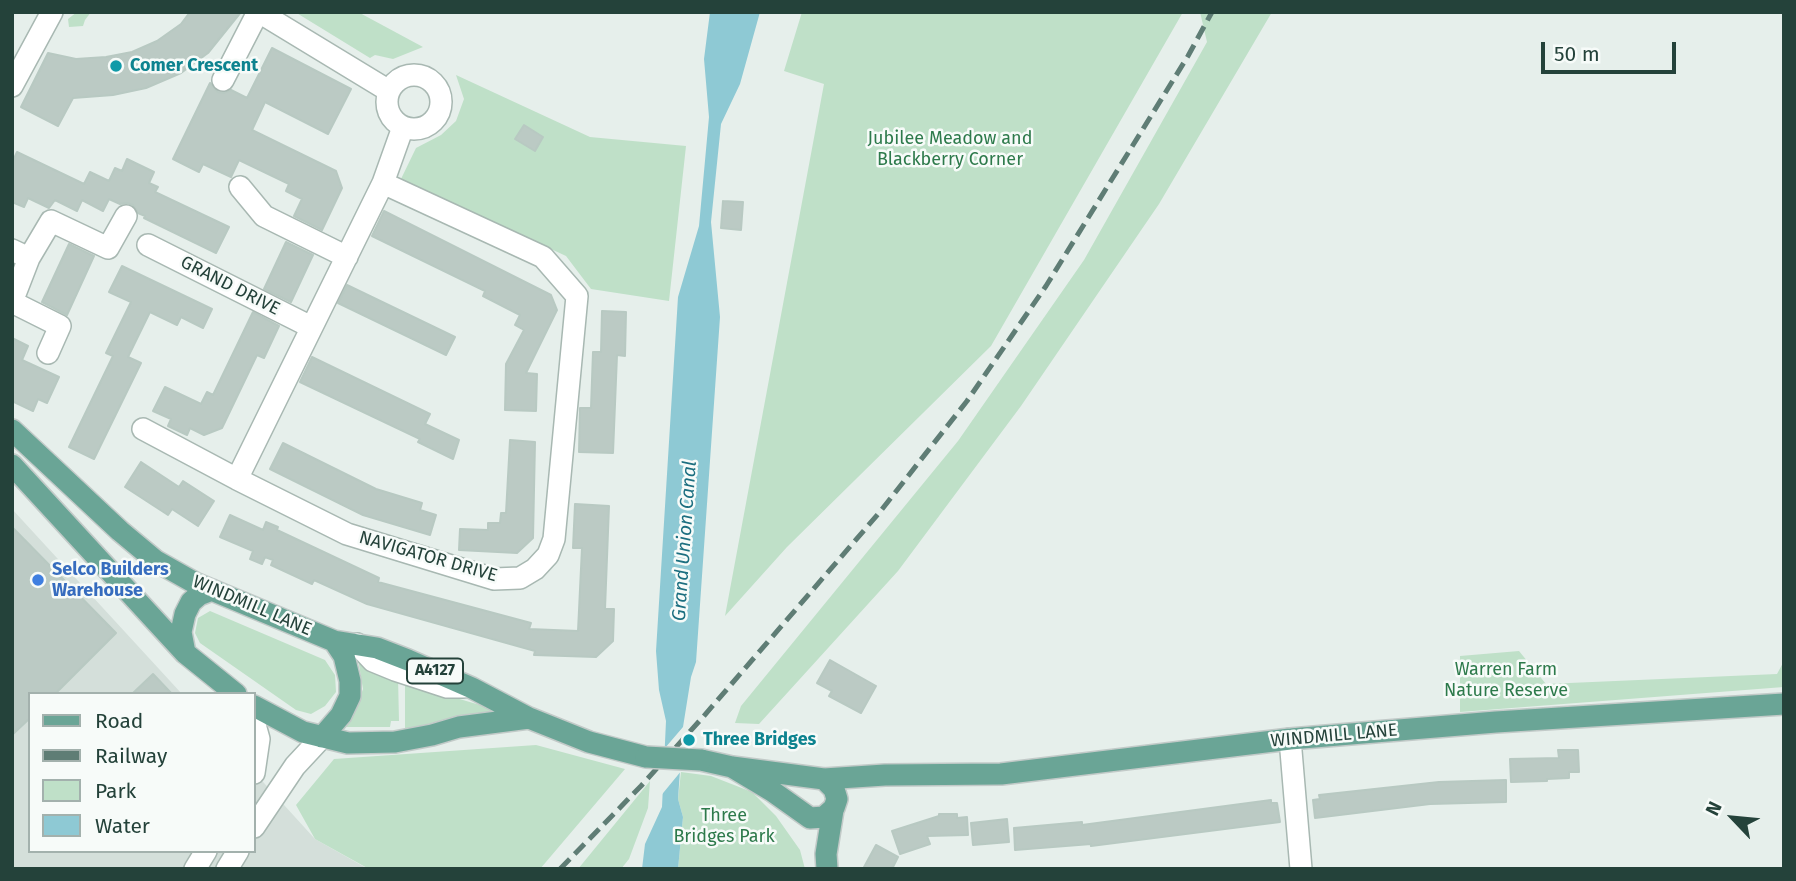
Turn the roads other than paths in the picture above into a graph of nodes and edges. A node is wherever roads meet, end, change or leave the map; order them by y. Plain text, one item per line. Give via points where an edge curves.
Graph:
1 (52, 12) edge
2 (258, 12) edge
3 (223, 80) dead end
4 (12, 86) edge
5 (388, 91) junction
6 (403, 127) junction
7 (383, 183) junction
8 (240, 187) dead end
9 (126, 216) dead end
10 (148, 245) dead end
11 (21, 254) edge
12 (347, 257) junction
13 (12, 302) edge
14 (312, 327) junction
15 (48, 353) dead end
16 (143, 429) dead end
17 (12, 430) edge
18 (12, 465) edge
19 (237, 480) junction
20 (212, 590) junction
21 (334, 641) junction
22 (185, 653) junction
23 (234, 692) edge
24 (1784, 704) edge
25 (256, 707) edge
26 (530, 718) junction
27 (256, 728) edge
28 (323, 737) junction
29 (1290, 738) junction
30 (256, 759) edge
31 (732, 767) junction
32 (885, 775) junction
33 (819, 779) junction
34 (835, 804) junction
35 (804, 814) junction
36 (256, 824) edge
37 (205, 853) edge
38 (238, 853) edge
39 (827, 862) edge
40 (195, 869) edge
41 (228, 869) edge
42 (1301, 869) edge

1 - 4 street
2 - 3 street
2 - 5 street
5 - 6 street via 388,112
5 - 6 street via 410,74 428,78 439,90 441,109 435,120 423,128
6 - 7 street
7 - 12 street
7 - 19 street, NAVIGATOR DRIVE via 543,257 577,296 554,539 548,555 520,578 494,579 347,534
8 - 12 street via 264,216
9 - 11 street via 108,248 51,221
10 - 14 street, GRAND DRIVE
11 - 13 street
12 - 14 street
13 - 15 street via 60,326
14 - 19 street
16 - 19 street, NAVIGATOR DRIVE
17 - 20 main road, WINDMILL LANE / A4127 via 156,561
18 - 22 main road
20 - 21 main road, WINDMILL LANE / A4127
20 - 22 main road via 191,602 185,614 181,632
21 - 26 main road, WINDMILL LANE / A4127 via 408,660
21 - 28 main road via 344,656 350,696
22 - 23 main road
24 - 29 main road, WINDMILL LANE
25 - 28 main road, WINDMILL LANE / A4127 via 303,732
26 - 28 main road, WINDMILL LANE / A4127 via 388,742 348,743
26 - 31 main road, WINDMILL LANE / A4127, bridge via 646,757
27 - 30 street
28 - 36 street via 295,766
29 - 32 main road, WINDMILL LANE via 1001,774
29 - 42 street
31 - 33 main road, WINDMILL LANE / A4127
31 - 35 main road, WINDMILL LANE / A4127
32 - 33 main road, WINDMILL LANE
32 - 34 main road, WINDMILL LANE
33 - 34 main road via 834,789
33 - 35 main road via 804,782 797,790 796,801
34 - 35 main road via 824,817
34 - 39 main road
35 - 39 main road
37 - 40 street
38 - 41 street

